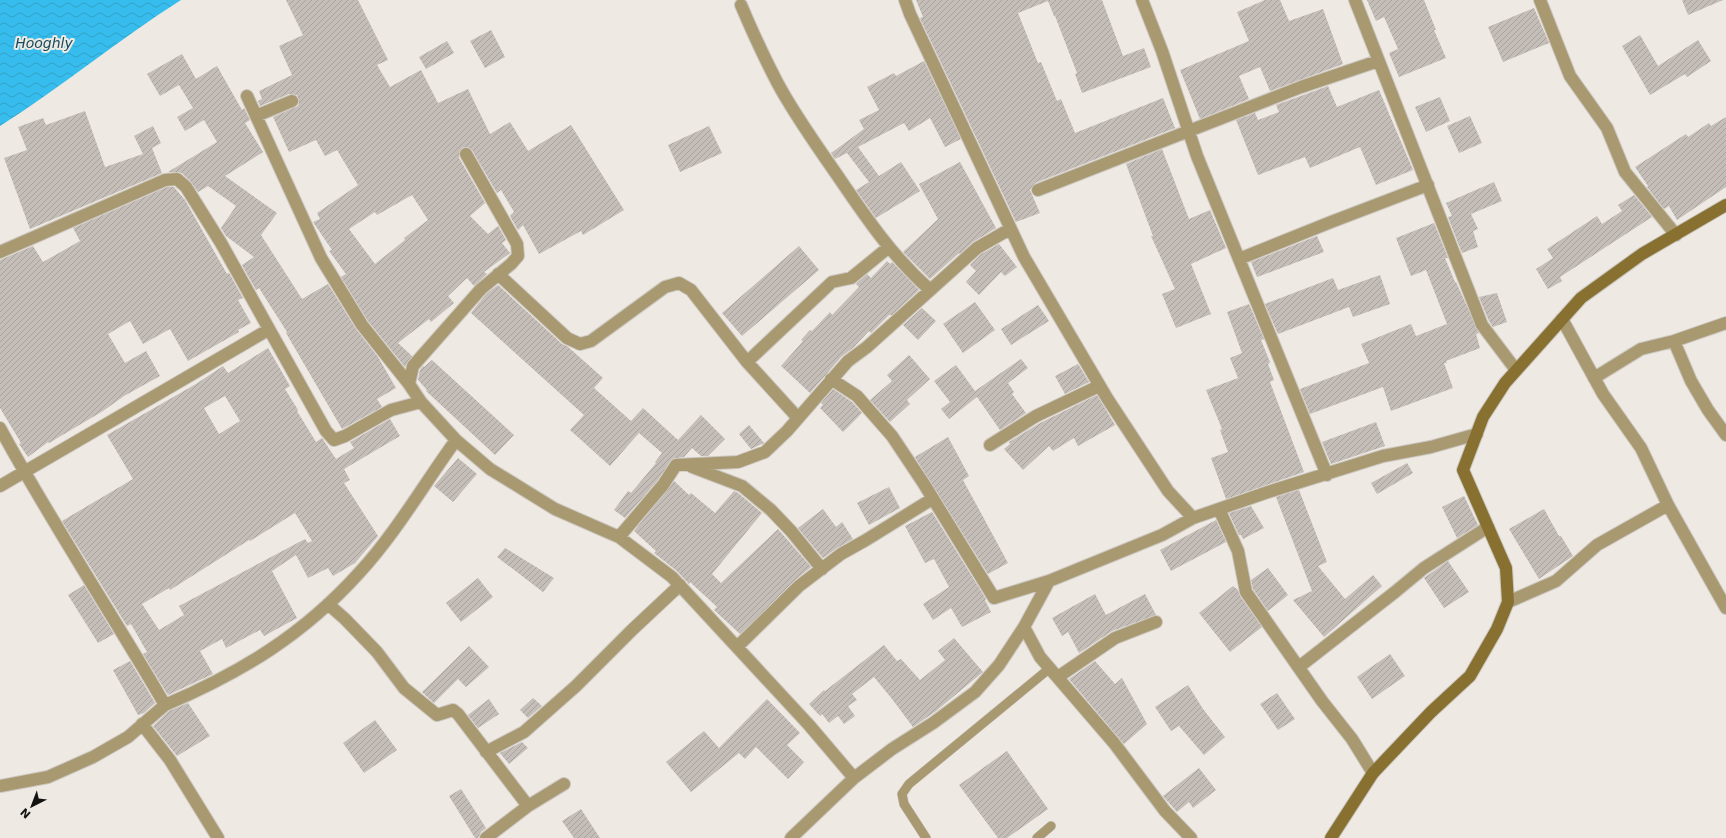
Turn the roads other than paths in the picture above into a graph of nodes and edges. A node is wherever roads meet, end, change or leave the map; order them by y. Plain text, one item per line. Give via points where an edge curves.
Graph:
1 (905, 0) edge
2 (1142, 0) edge
3 (1355, 0) edge
4 (1540, 0) edge
5 (741, 5) dead end
6 (1378, 61) junction
7 (247, 96) dead end
8 (292, 101) dead end
9 (256, 116) junction
10 (1188, 130) junction
11 (466, 154) dead end
12 (1428, 185) junction
13 (1038, 190) dead end
14 (1726, 205) edge
15 (1010, 229) junction
16 (1676, 235) junction
17 (889, 247) junction
18 (0, 252) edge
19 (1239, 259) junction
20 (498, 274) junction
21 (930, 290) junction
22 (1562, 320) junction
23 (1726, 323) edge
24 (268, 330) junction
25 (1674, 341) junction
26 (747, 362) junction
27 (1516, 370) junction
28 (1594, 378) junction
29 (831, 379) junction
30 (409, 384) junction
31 (1100, 386) junction
32 (421, 402) junction
33 (798, 418) junction
34 (0, 428) edge
35 (1477, 434) junction
36 (1726, 435) edge
37 (456, 440) junction
38 (990, 445) dead end
39 (687, 464) junction
40 (25, 473) junction
41 (1327, 474) junction
42 (0, 486) edge
43 (932, 499) junction
44 (1668, 505) junction
45 (1219, 509) junction
46 (1193, 518) junction
47 (1488, 526) junction
48 (619, 537) junction
49 (822, 569) junction
50 (1049, 581) junction
51 (680, 585) junction
52 (1508, 602) junction
53 (328, 604) junction
54 (1726, 608) edge
55 (1156, 622) dead end
56 (1024, 627) junction
57 (736, 647) junction
58 (1299, 667) junction
59 (1054, 672) junction
60 (165, 705) junction
61 (142, 724) junction
62 (486, 752) junction
63 (1373, 773) junction
64 (854, 778) junction
65 (564, 784) dead end
66 (0, 786) edge
67 (528, 806) junction
68 (1052, 826) dead end
69 (218, 838) edge
70 (486, 838) edge
71 (791, 838) edge
72 (926, 838) edge
73 (1037, 838) edge
74 (1191, 838) edge
75 (1331, 838) edge

1 - 15 street
2 - 10 street
3 - 6 street
4 - 16 street via 1570,76 1607,128 1625,172
5 - 17 street via 778,83 871,226
6 - 10 street
6 - 12 street
7 - 9 street
8 - 9 street
9 - 30 street via 321,258 362,325
10 - 13 street
10 - 19 street
11 - 20 street via 517,244 518,256
12 - 19 street
12 - 27 street via 1482,325
14 - 16 street
15 - 21 street via 977,248
15 - 31 street via 1027,264
16 - 22 street via 1642,254 1581,298
17 - 21 street via 907,269
17 - 26 street via 851,278 832,282
18 - 24 street via 165,180 177,179 186,187 221,243
19 - 41 street
20 - 26 street via 567,338 580,344 590,341 665,287 679,283 691,290
20 - 30 street via 481,289 413,366
21 - 29 street via 848,361
22 - 27 street
22 - 28 street
23 - 25 street
24 - 32 street via 326,431 334,440 391,410
24 - 40 street
25 - 28 street via 1642,349
25 - 36 street via 1691,381
26 - 33 street
27 - 35 street via 1483,417
28 - 44 street via 1641,448
29 - 33 street
29 - 43 street via 857,396 892,436
30 - 32 street
31 - 38 street via 1036,416
31 - 46 street via 1168,491
32 - 37 street
33 - 39 street via 766,452 738,462
34 - 40 street
35 - 41 street via 1431,447 1383,456
35 - 47 street via 1462,470
37 - 48 street via 490,469 526,493 555,509
37 - 53 street via 405,514 360,572
39 - 48 street via 676,465 663,485
39 - 49 street via 742,486 781,520
40 - 42 street
40 - 60 street
41 - 45 street
43 - 49 street via 841,554
43 - 50 street via 994,598
44 - 52 street via 1597,545 1556,581
44 - 54 street
45 - 46 street
45 - 58 street via 1238,551 1246,592
46 - 50 street via 1162,535
47 - 52 street via 1506,568
47 - 58 street via 1424,568
48 - 51 street
49 - 57 street via 799,586
50 - 56 street
51 - 57 street
51 - 62 street via 576,686 524,732
52 - 63 street via 1497,629 1470,676 1431,712
53 - 60 street via 292,635 254,661
53 - 62 street via 377,652 404,688 437,715 453,710
55 - 59 street via 1115,638
56 - 59 street via 1040,657
56 - 64 street via 999,665 976,692
57 - 64 street via 809,724
58 - 63 street via 1352,739
59 - 72 lane via 909,784 902,794 904,804
59 - 74 street via 1114,743 1165,811
60 - 61 street
61 - 66 street via 128,737 93,757 48,777
61 - 69 street via 170,760
62 - 67 street
63 - 75 street
64 - 71 street
65 - 67 street
67 - 70 street
68 - 73 lane

